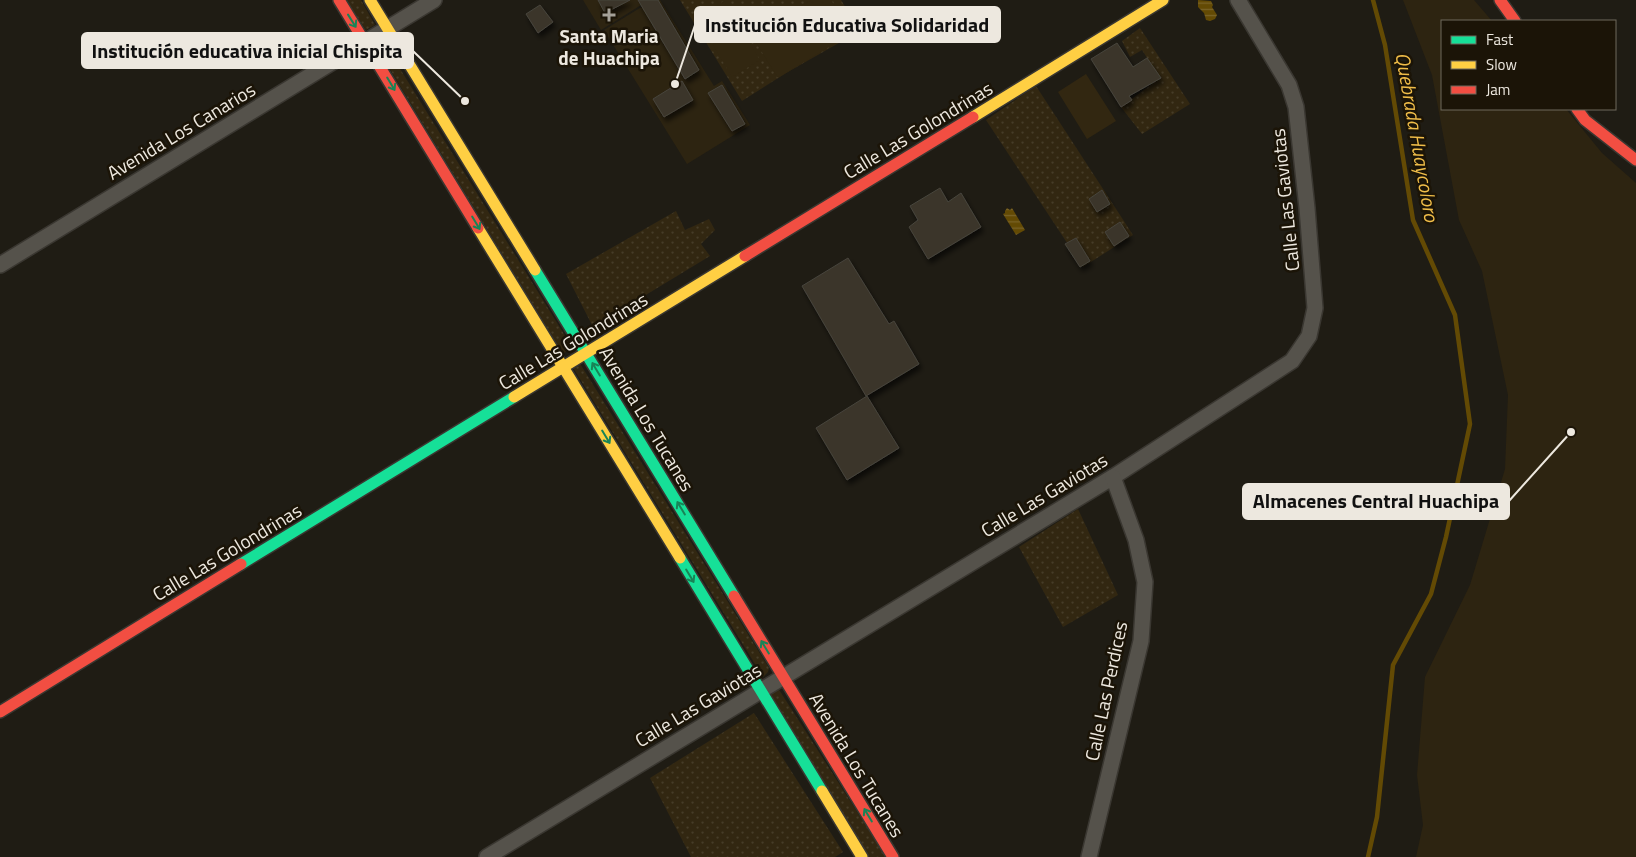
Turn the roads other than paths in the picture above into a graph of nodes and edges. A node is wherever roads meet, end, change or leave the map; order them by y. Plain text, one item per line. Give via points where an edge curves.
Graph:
1 (339, 0) edge
2 (370, 0) edge
3 (434, 0) edge
4 (1164, 0) edge
5 (1238, 0) edge
6 (1500, 0) edge
7 (1514, 20) edge
8 (387, 28) junction
9 (365, 43) junction
10 (1578, 110) edge
11 (1636, 160) edge
12 (0, 265) edge
13 (587, 353) junction
14 (563, 367) junction
15 (1113, 476) junction
16 (783, 676) junction
17 (760, 690) junction
18 (0, 712) edge
19 (487, 857) edge
20 (862, 857) edge
21 (893, 857) edge
22 (1089, 857) edge

1 -> 9 street
2 - 8 street, Avenida Los Tucanes
3 - 8 street, Avenida Los Canarios
4 - 13 street, Calle Las Golondrinas
5 - 15 street, Calle Las Gaviotas via 1289,85 1296,107 1316,308 1309,336 1292,360
6 - 7 street
8 - 9 street, Avenida Los Canarios
8 - 13 street, Avenida Los Tucanes
9 - 12 street, Avenida Los Canarios
9 -> 14 street
10 - 11 street via 1585,120
13 - 14 street, Calle Las Golondrinas
16 -> 13 street, Avenida Los Tucanes
14 -> 17 street
14 - 18 street, Calle Las Golondrinas
15 - 16 street, Calle Las Gaviotas
15 - 22 street, Calle Las Perdices via 1136,540 1145,582 1141,641
16 - 17 street, Calle Las Gaviotas
21 -> 16 street, Avenida Los Tucanes
17 - 19 street, Calle Las Gaviotas
17 - 20 street

